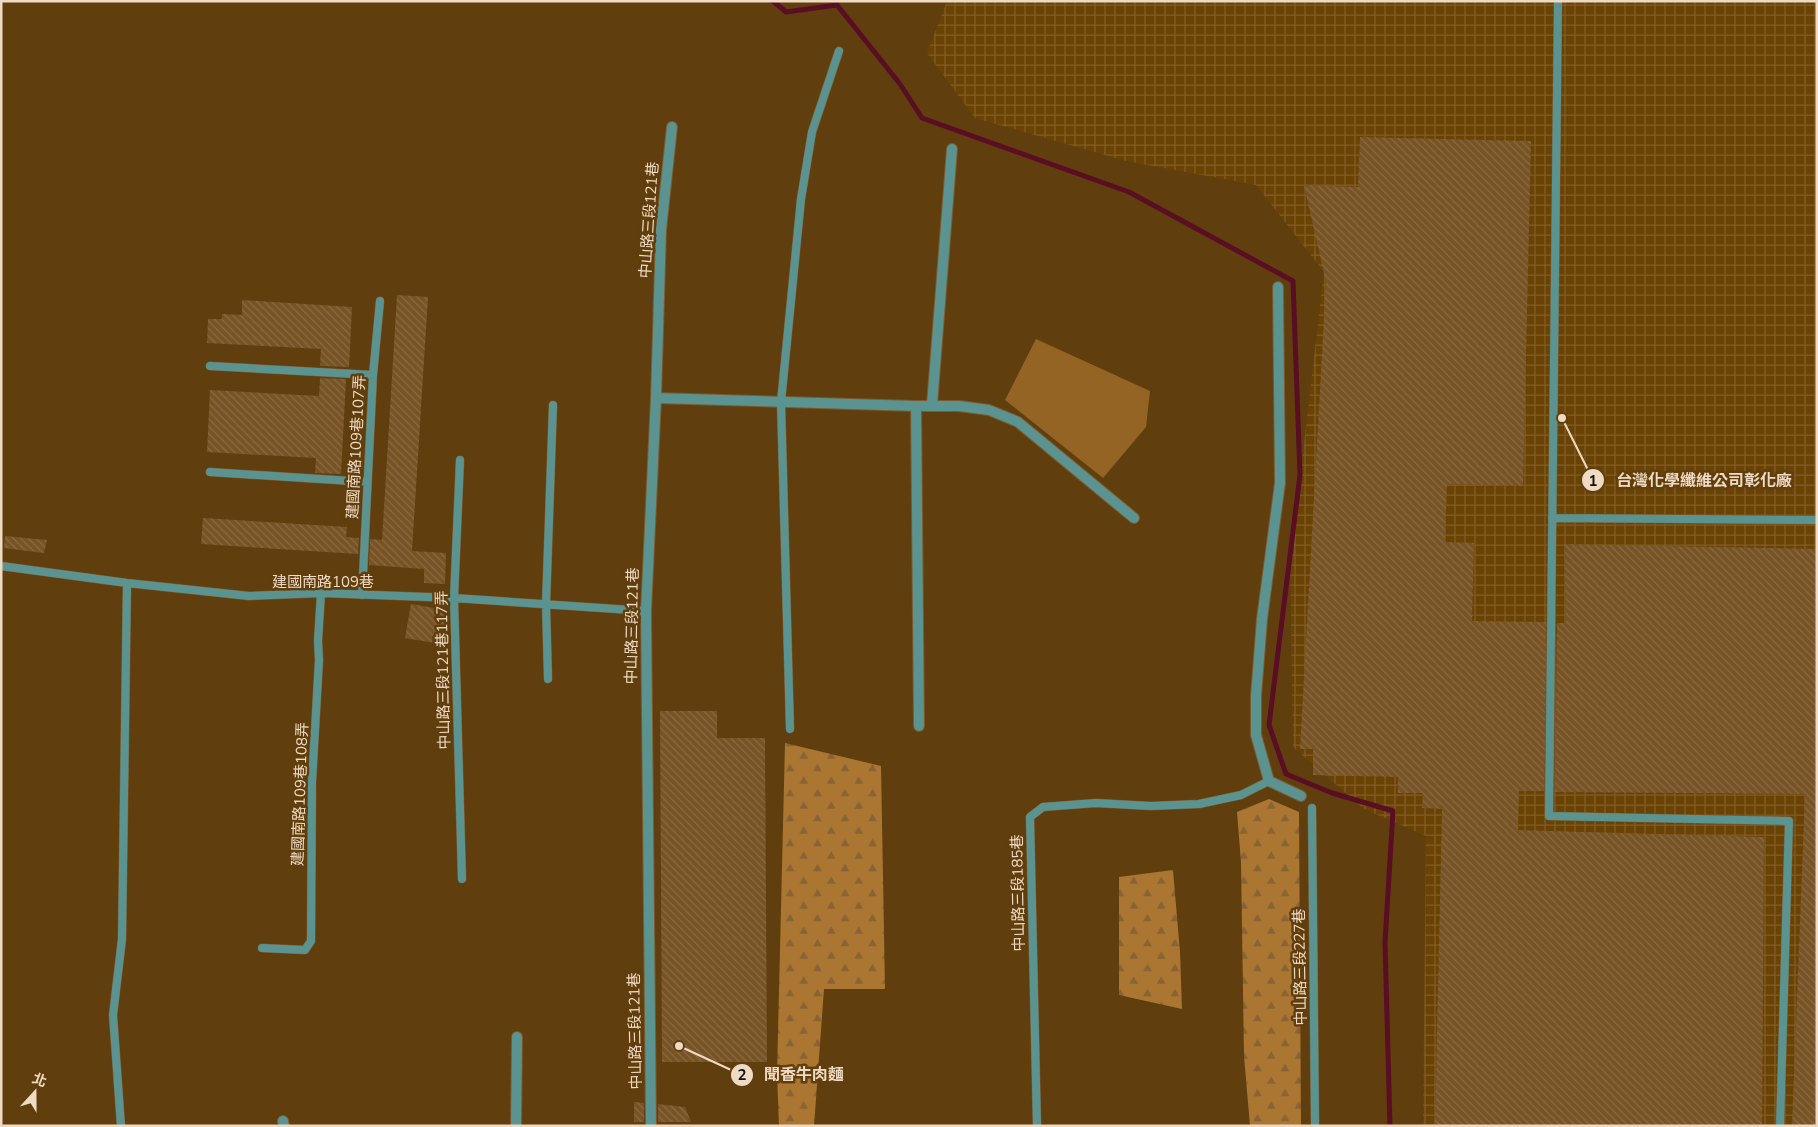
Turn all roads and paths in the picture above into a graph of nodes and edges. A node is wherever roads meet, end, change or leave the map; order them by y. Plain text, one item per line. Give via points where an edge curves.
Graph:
1 (1558, 1) edge
2 (839, 51) dead end
3 (672, 127) dead end
4 (952, 149) dead end
5 (1278, 287) dead end
6 (380, 301) dead end
7 (210, 366) dead end
8 (373, 375) junction
9 (656, 398) junction
10 (781, 402) junction
11 (553, 405) dead end
12 (932, 405) junction
13 (916, 406) junction
14 (460, 460) dead end
15 (210, 472) dead end
16 (367, 482) junction
17 (1134, 518) dead end
18 (1552, 518) junction
19 (1817, 520) edge
20 (1, 566) edge
21 (127, 583) junction
22 (321, 593) junction
23 (362, 596) junction
24 (454, 598) junction
25 (546, 604) junction
26 (646, 611) junction
27 (548, 679) dead end
28 (919, 726) dead end
29 (790, 729) dead end
30 (1269, 781) junction
31 (1301, 796) dead end
32 (1312, 808) dead end
33 (462, 879) dead end
34 (262, 948) dead end
35 (516, 1037) dead end
36 (121, 1126) edge
37 (516, 1126) edge
38 (651, 1126) edge
39 (1036, 1126) edge
40 (1315, 1126) edge
41 (1780, 1126) edge

1 - 18 lane
2 - 10 lane via 812,132 801,199
3 - 9 street, 中山路三段121巷 via 661,230
4 - 12 street
5 - 30 street via 1280,483 1262,619 1256,696 1256,735
6 - 8 lane, 建國南路109巷107弄
7 - 8 lane
8 - 16 lane, 建國南路109巷107弄
9 - 10 street
9 - 26 street, 中山路三段121巷
10 - 13 street
10 - 29 lane
11 - 25 lane
12 - 13 street
12 - 17 street via 989,410 1018,422
13 - 28 street
14 - 24 lane, 中山路三段121巷117弄
15 - 16 lane
16 - 23 lane, 建國南路109巷107弄
18 - 19 lane
18 - 41 lane via 1549,816 1789,821
20 - 21 lane, 建國南路109巷
21 - 22 lane, 建國南路109巷 via 249,596
21 - 36 lane via 122,939 113,1015
22 - 23 lane, 建國南路109巷
22 - 34 lane, 建國南路109巷108弄 via 312,782 312,941 305,950
23 - 24 lane, 建國南路109巷
24 - 25 lane, 建國南路109巷
24 - 33 lane, 中山路三段121巷117弄
25 - 26 lane, 建國南路109巷
25 - 27 lane
26 - 38 street, 中山路三段121巷
30 - 31 street
30 - 39 lane, 中山路三段185巷 via 1241,795 1199,804 1043,807 1030,817
32 - 40 lane, 中山路三段227巷
35 - 37 street

